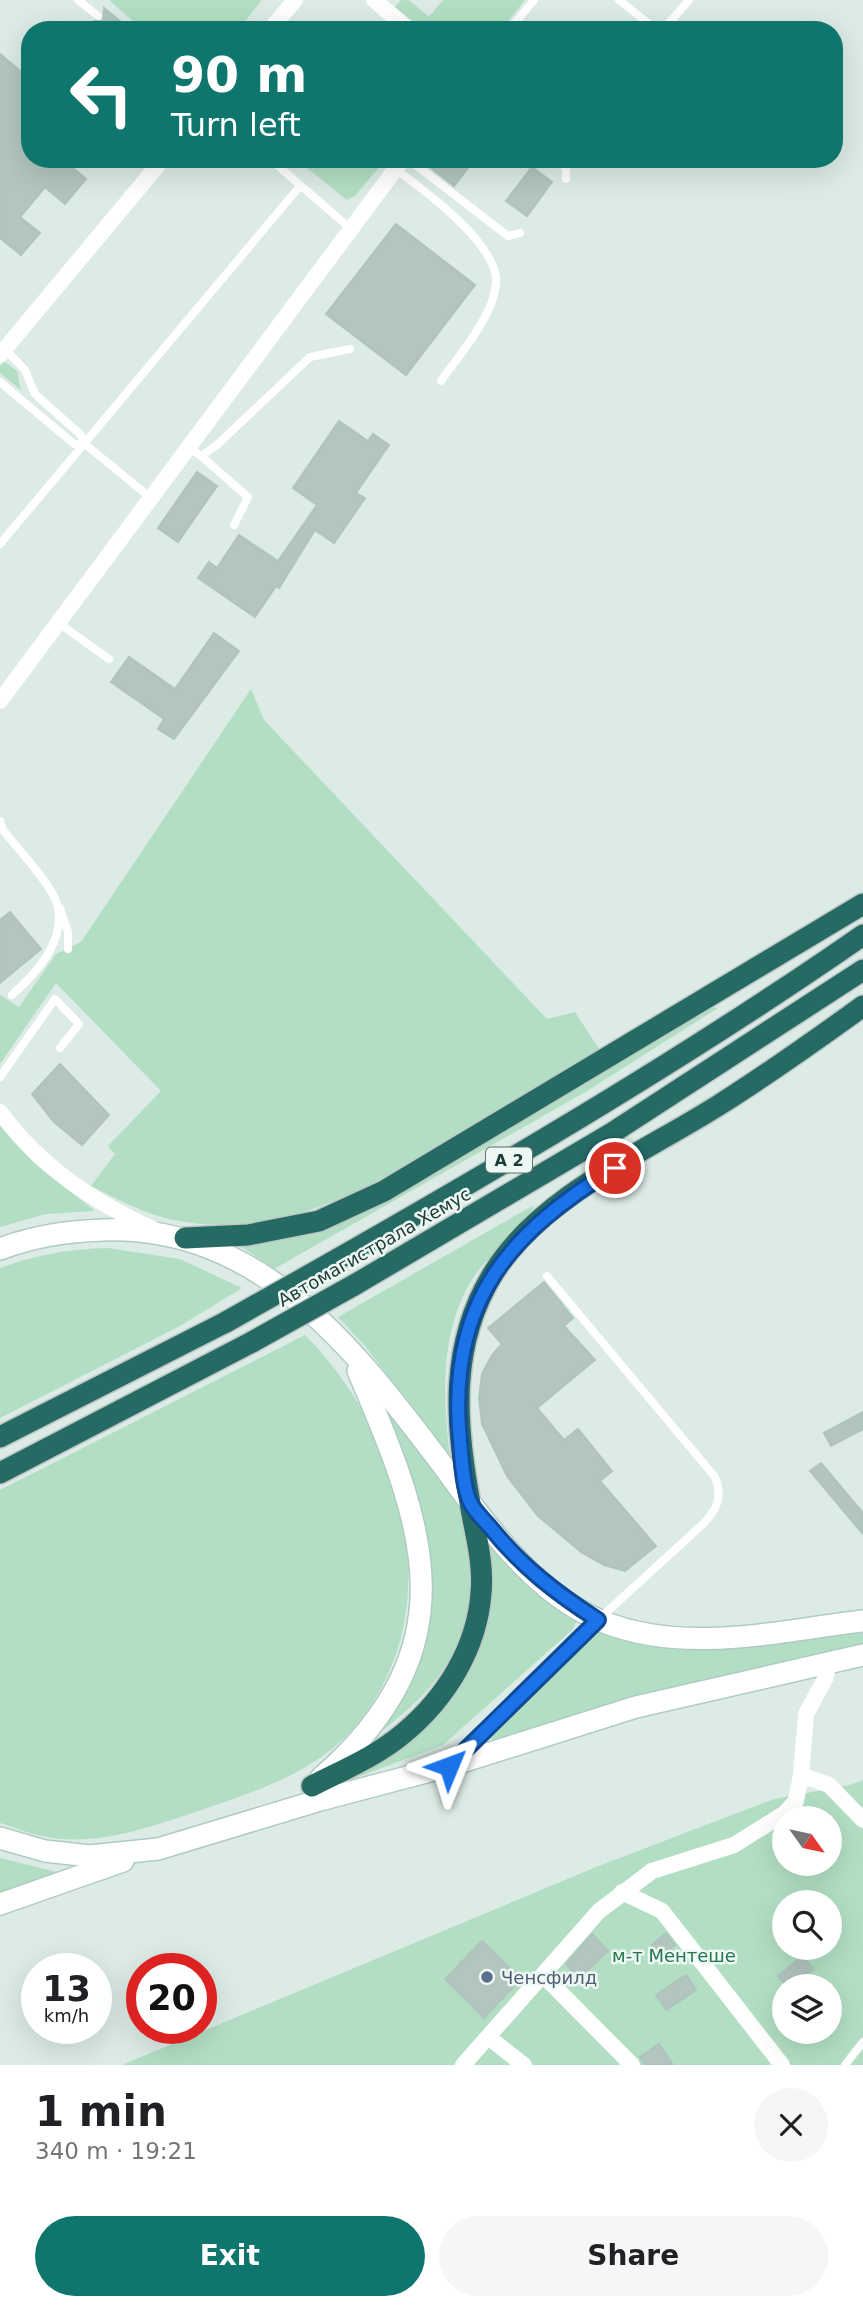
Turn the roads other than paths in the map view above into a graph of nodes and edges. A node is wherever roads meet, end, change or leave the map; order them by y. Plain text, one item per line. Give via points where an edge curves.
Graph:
1 (78, 0) edge
2 (295, 0) edge
3 (374, 0) edge
4 (534, 0) edge
5 (619, 0) edge
6 (689, 0) edge
7 (98, 16) dead end
8 (278, 21) edge
9 (398, 21) edge
10 (516, 21) edge
11 (645, 21) edge
12 (671, 21) edge
13 (156, 168) edge
14 (280, 168) edge
15 (398, 168) edge
16 (407, 168) edge
17 (411, 168) edge
18 (565, 168) edge
19 (566, 179) dead end
20 (300, 186) junction
21 (352, 230) junction
22 (520, 233) dead end
23 (350, 349) dead end
24 (3, 352) edge
25 (441, 381) dead end
26 (0, 383) edge
27 (86, 445) junction
28 (195, 452) junction
29 (151, 498) junction
30 (234, 525) dead end
31 (0, 544) edge
32 (57, 622) junction
33 (109, 659) dead end
34 (0, 701) edge
35 (0, 821) edge
36 (56, 899) junction
37 (863, 904) edge
38 (863, 935) edge
39 (68, 949) dead end
40 (863, 970) edge
41 (12, 995) dead end
42 (863, 1006) edge
43 (60, 1048) dead end
44 (0, 1077) edge
45 (0, 1112) edge
46 (157, 1231) junction
47 (185, 1238) junction
48 (0, 1249) edge
49 (547, 1276) dead end
50 (350, 1353) junction
51 (0, 1437) edge
52 (0, 1472) edge
53 (470, 1502) junction
54 (598, 1620) junction
55 (863, 1621) edge
56 (863, 1655) edge
57 (828, 1661) junction
58 (449, 1766) junction
59 (801, 1775) junction
60 (312, 1786) junction
61 (257, 1819) junction
62 (863, 1820) edge
63 (0, 1838) edge
64 (158, 1849) junction
65 (622, 1892) junction
66 (0, 1904) edge
67 (544, 1975) junction
68 (488, 2038) junction
69 (863, 2042) edge
70 (463, 2065) edge
71 (524, 2065) edge
72 (632, 2065) edge
73 (782, 2065) edge
74 (845, 2065) edge

1 - 7 lane
2 - 8 street
3 - 9 street
4 - 10 lane
5 - 11 lane
6 - 12 lane
13 - 24 street
14 - 20 lane
15 - 21 street
16 - 25 lane via 482,247 496,275 481,323
17 - 22 lane via 508,236
18 - 19 lane
20 - 21 lane
20 - 27 lane
21 - 28 street
23 - 28 lane via 310,357
24 - 27 lane via 25,370 35,394 80,433
26 - 27 lane via 74,444
27 - 29 lane
27 - 31 lane
28 - 29 street
28 - 30 lane via 248,497
29 - 32 street
32 - 33 lane
32 - 34 street
35 - 36 lane
36 - 39 lane via 68,932
36 - 41 lane via 57,927 45,960
37 - 47 highway via 384,1191 319,1221 248,1235
38 - 51 highway, Автомагистрала Хемус / A 2, bridge via 478,1180 226,1322
40 - 52 highway, Автомагистрала Хемус / A 2, bridge via 612,1133 356,1284
42 - 53 highway via 720,1105 573,1194 511,1249 471,1318 460,1368 457,1400
43 - 44 lane via 79,1024 55,999
45 - 46 street via 54,1171 92,1198
46 - 47 main road
46 - 48 main road via 70,1231
47 - 50 main road via 253,1267 324,1323
49 - 54 lane via 715,1476 719,1490 711,1516
50 - 53 main road
50 - 60 main road via 405,1487 422,1576 420,1612 413,1650 397,1690 353,1750
53 - 54 main road via 526,1569
53 - 60 highway via 482,1591 477,1627 451,1682 403,1734
54 - 55 main road via 633,1633 681,1638 751,1637
54 - 58 lane
56 - 57 main road
57 - 58 main road via 636,1707
57 - 59 street via 826,1677 806,1714
58 - 61 main road
59 - 62 street via 829,1785
59 - 65 street via 796,1801 785,1813 734,1845 652,1871
60 - 61 main road
61 - 64 main road
63 - 64 main road via 45,1851 90,1856
64 - 66 main road
65 - 67 street via 599,1911
65 - 73 street via 662,1911
67 - 68 street
67 - 72 street
68 - 70 street
68 - 71 street
69 - 74 lane

